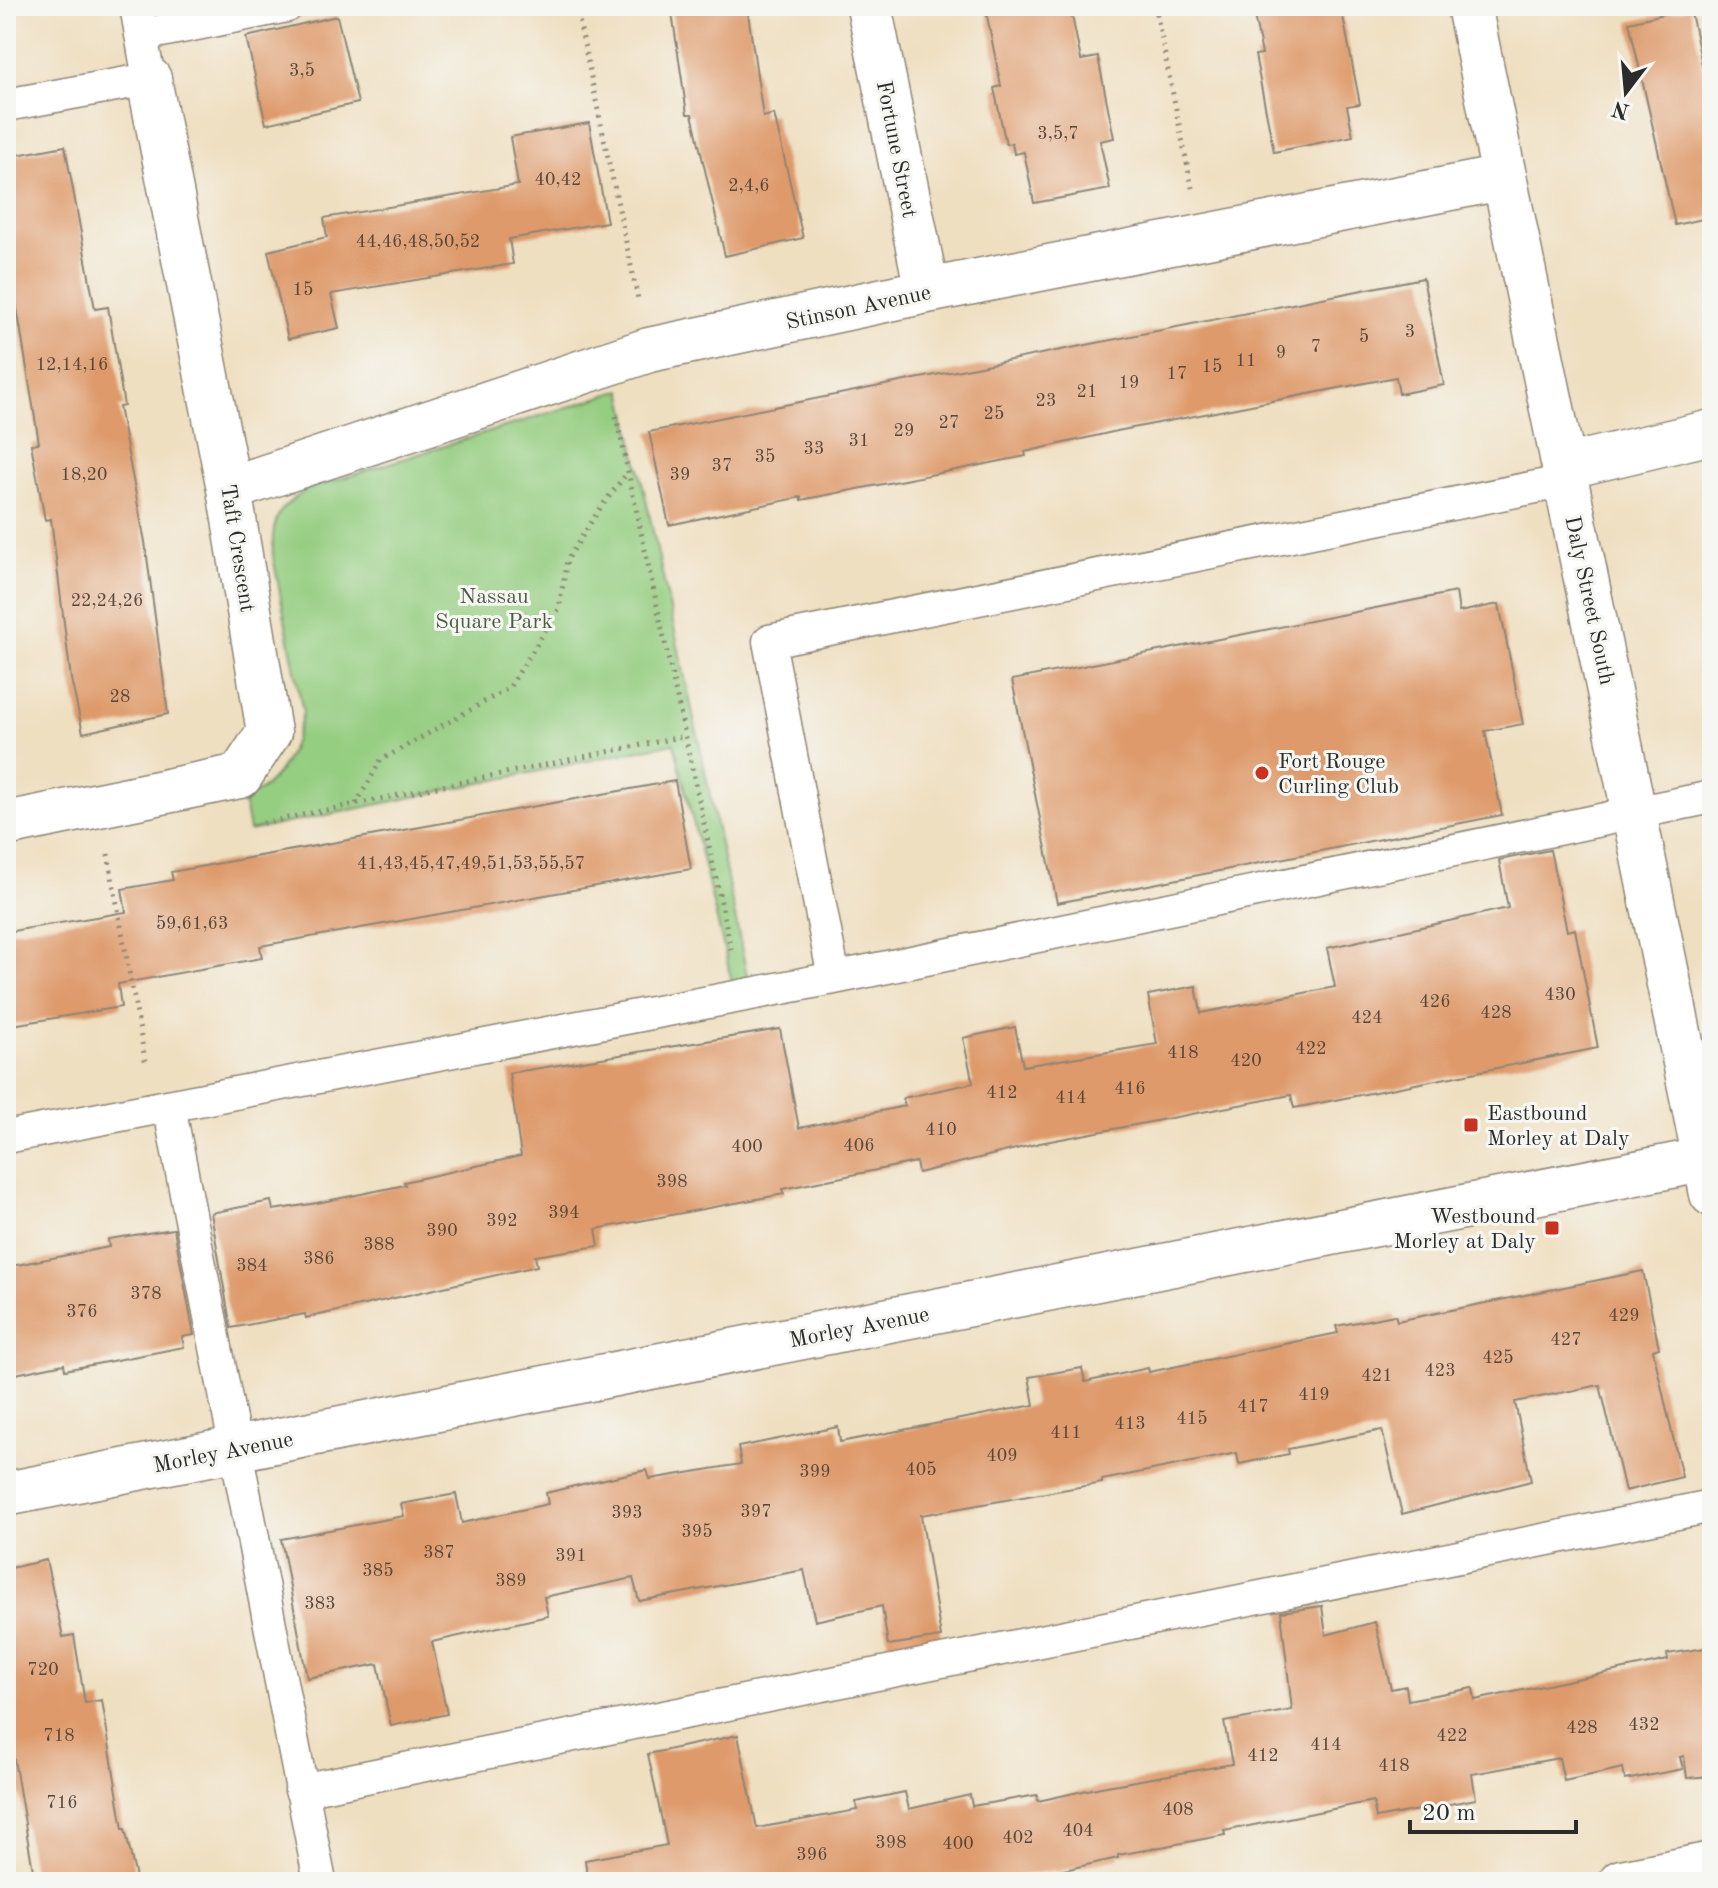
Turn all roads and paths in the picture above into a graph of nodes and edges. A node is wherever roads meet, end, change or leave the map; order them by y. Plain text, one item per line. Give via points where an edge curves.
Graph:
1 (287, 6) edge
2 (576, 6) edge
3 (869, 6) edge
4 (1155, 6) edge
5 (1469, 6) edge
6 (139, 20) edge
7 (149, 79) junction
8 (6, 105) edge
9 (1502, 178) junction
10 (1202, 237) junction
11 (927, 291) junction
12 (649, 350) junction
13 (615, 411) dead end
14 (1712, 432) edge
15 (628, 472) junction
16 (1565, 474) junction
17 (229, 489) junction
18 (685, 736) junction
19 (1712, 797) edge
20 (356, 804) junction
21 (1635, 812) junction
22 (6, 824) edge
23 (256, 825) dead end
24 (108, 853) dead end
25 (834, 978) junction
26 (741, 995) junction
27 (162, 1107) junction
28 (6, 1137) edge
29 (1710, 1170) edge
30 (234, 1449) junction
31 (6, 1494) edge
32 (1712, 1506) edge
33 (301, 1790) junction
34 (1712, 1864) edge
35 (320, 1882) edge
36 (1621, 1882) edge

1 - 6 lane
2 - 12 path
3 - 11 street, Fortune Street
4 - 10 path
5 - 9 street, Daly Street South
6 - 7 lane
7 - 8 lane
7 - 17 street, Taft Crescent
9 - 10 street, Stinson Avenue
9 - 16 street, Daly Street South
10 - 11 street, Stinson Avenue
11 - 12 street, Stinson Avenue
12 - 17 street, Stinson Avenue
13 - 15 path
14 - 16 street
15 - 18 path
15 - 20 path via 567,560 559,609 509,688 381,760
16 - 21 street, Daly Street South
16 - 25 lane via 769,641
17 - 22 street, Taft Crescent via 269,732 240,776
18 - 20 path
18 - 26 path
19 - 21 lane
20 - 23 path
21 - 25 lane
21 - 29 street, Daly Street South
24 - 27 path
25 - 26 lane
26 - 27 lane
27 - 28 lane
27 - 30 lane
29 - 30 street, Morley Avenue
30 - 31 street, Morley Avenue
30 - 33 lane
32 - 33 lane
33 - 35 lane
34 - 36 street

